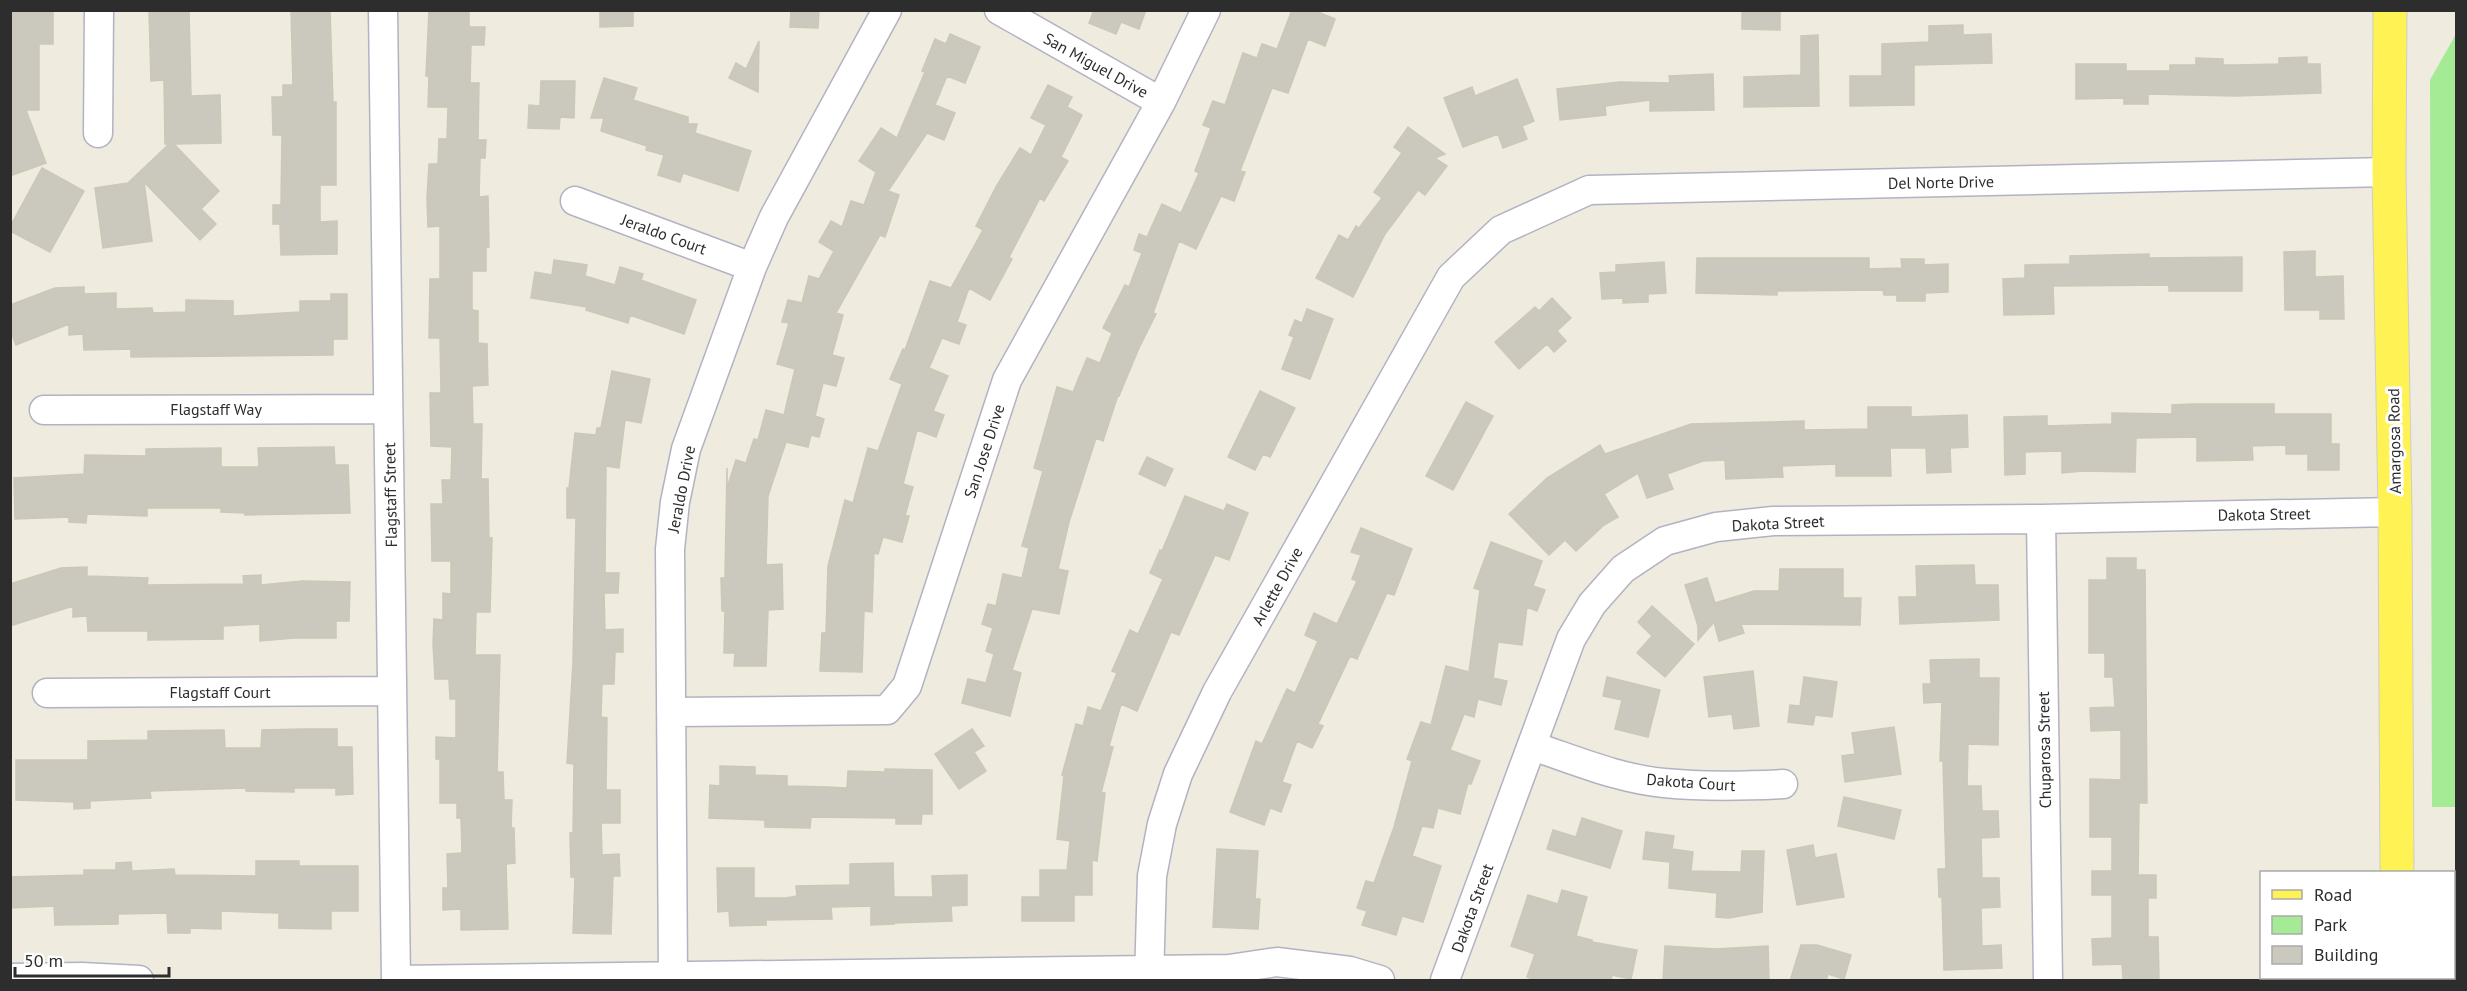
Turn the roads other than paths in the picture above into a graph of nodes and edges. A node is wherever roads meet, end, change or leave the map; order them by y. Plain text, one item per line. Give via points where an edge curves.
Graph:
1 (99, 10) edge
2 (383, 10) edge
3 (887, 10) edge
4 (999, 10) edge
5 (1206, 10) edge
6 (2390, 10) edge
7 (1161, 102) junction
8 (98, 133) dead end
9 (2389, 172) junction
10 (575, 201) dead end
11 (1501, 230) joint
12 (752, 267) junction
13 (388, 409) junction
14 (44, 410) dead end
15 (2395, 512) junction
16 (2041, 519) junction
17 (392, 691) junction
18 (47, 693) dead end
19 (671, 712) junction
20 (1532, 746) junction
21 (1783, 784) dead end
22 (2397, 871) edge
23 (1149, 975) edge
24 (673, 976) junction
25 (10, 978) edge
26 (139, 981) edge
27 (397, 981) edge
28 (1380, 981) edge
29 (1445, 981) edge
30 (2048, 981) edge

1 - 8 street
2 - 13 street, Flagstaff Street
3 - 12 street, Jeraldo Drive via 774,217
4 - 7 street, San Miguel Drive
5 - 7 street, San Jose Drive
6 - 9 main road, Amargosa Road
7 - 19 street, San Jose Drive via 1007,380 907,686 886,710
9 - 11 street, Del Norte Drive via 1589,190
9 - 15 main road, Amargosa Road
10 - 12 street, Jeraldo Court
11 - 23 street, Arlette Drive via 1451,278 1217,692 1178,774 1162,824 1152,876
12 - 19 street, Jeraldo Drive via 686,449 675,502 670,549
13 - 14 street, Flagstaff Way
13 - 17 street, Flagstaff Street
15 - 16 street, Dakota Street
15 - 22 main road, Amargosa Road
16 - 20 street, Dakota Street via 1773,521 1716,527 1665,542 1623,569 1592,604 1571,639
16 - 30 street, Chuparosa Street
17 - 18 street, Flagstaff Court
17 - 27 street, Flagstaff Street
19 - 24 street, Jeraldo Drive
20 - 21 street, Dakota Court via 1604,770 1663,783 1727,787
20 - 29 street, Dakota Street
23 - 24 street
23 - 28 street via 1277,962 1350,971
24 - 27 street
25 - 26 street

